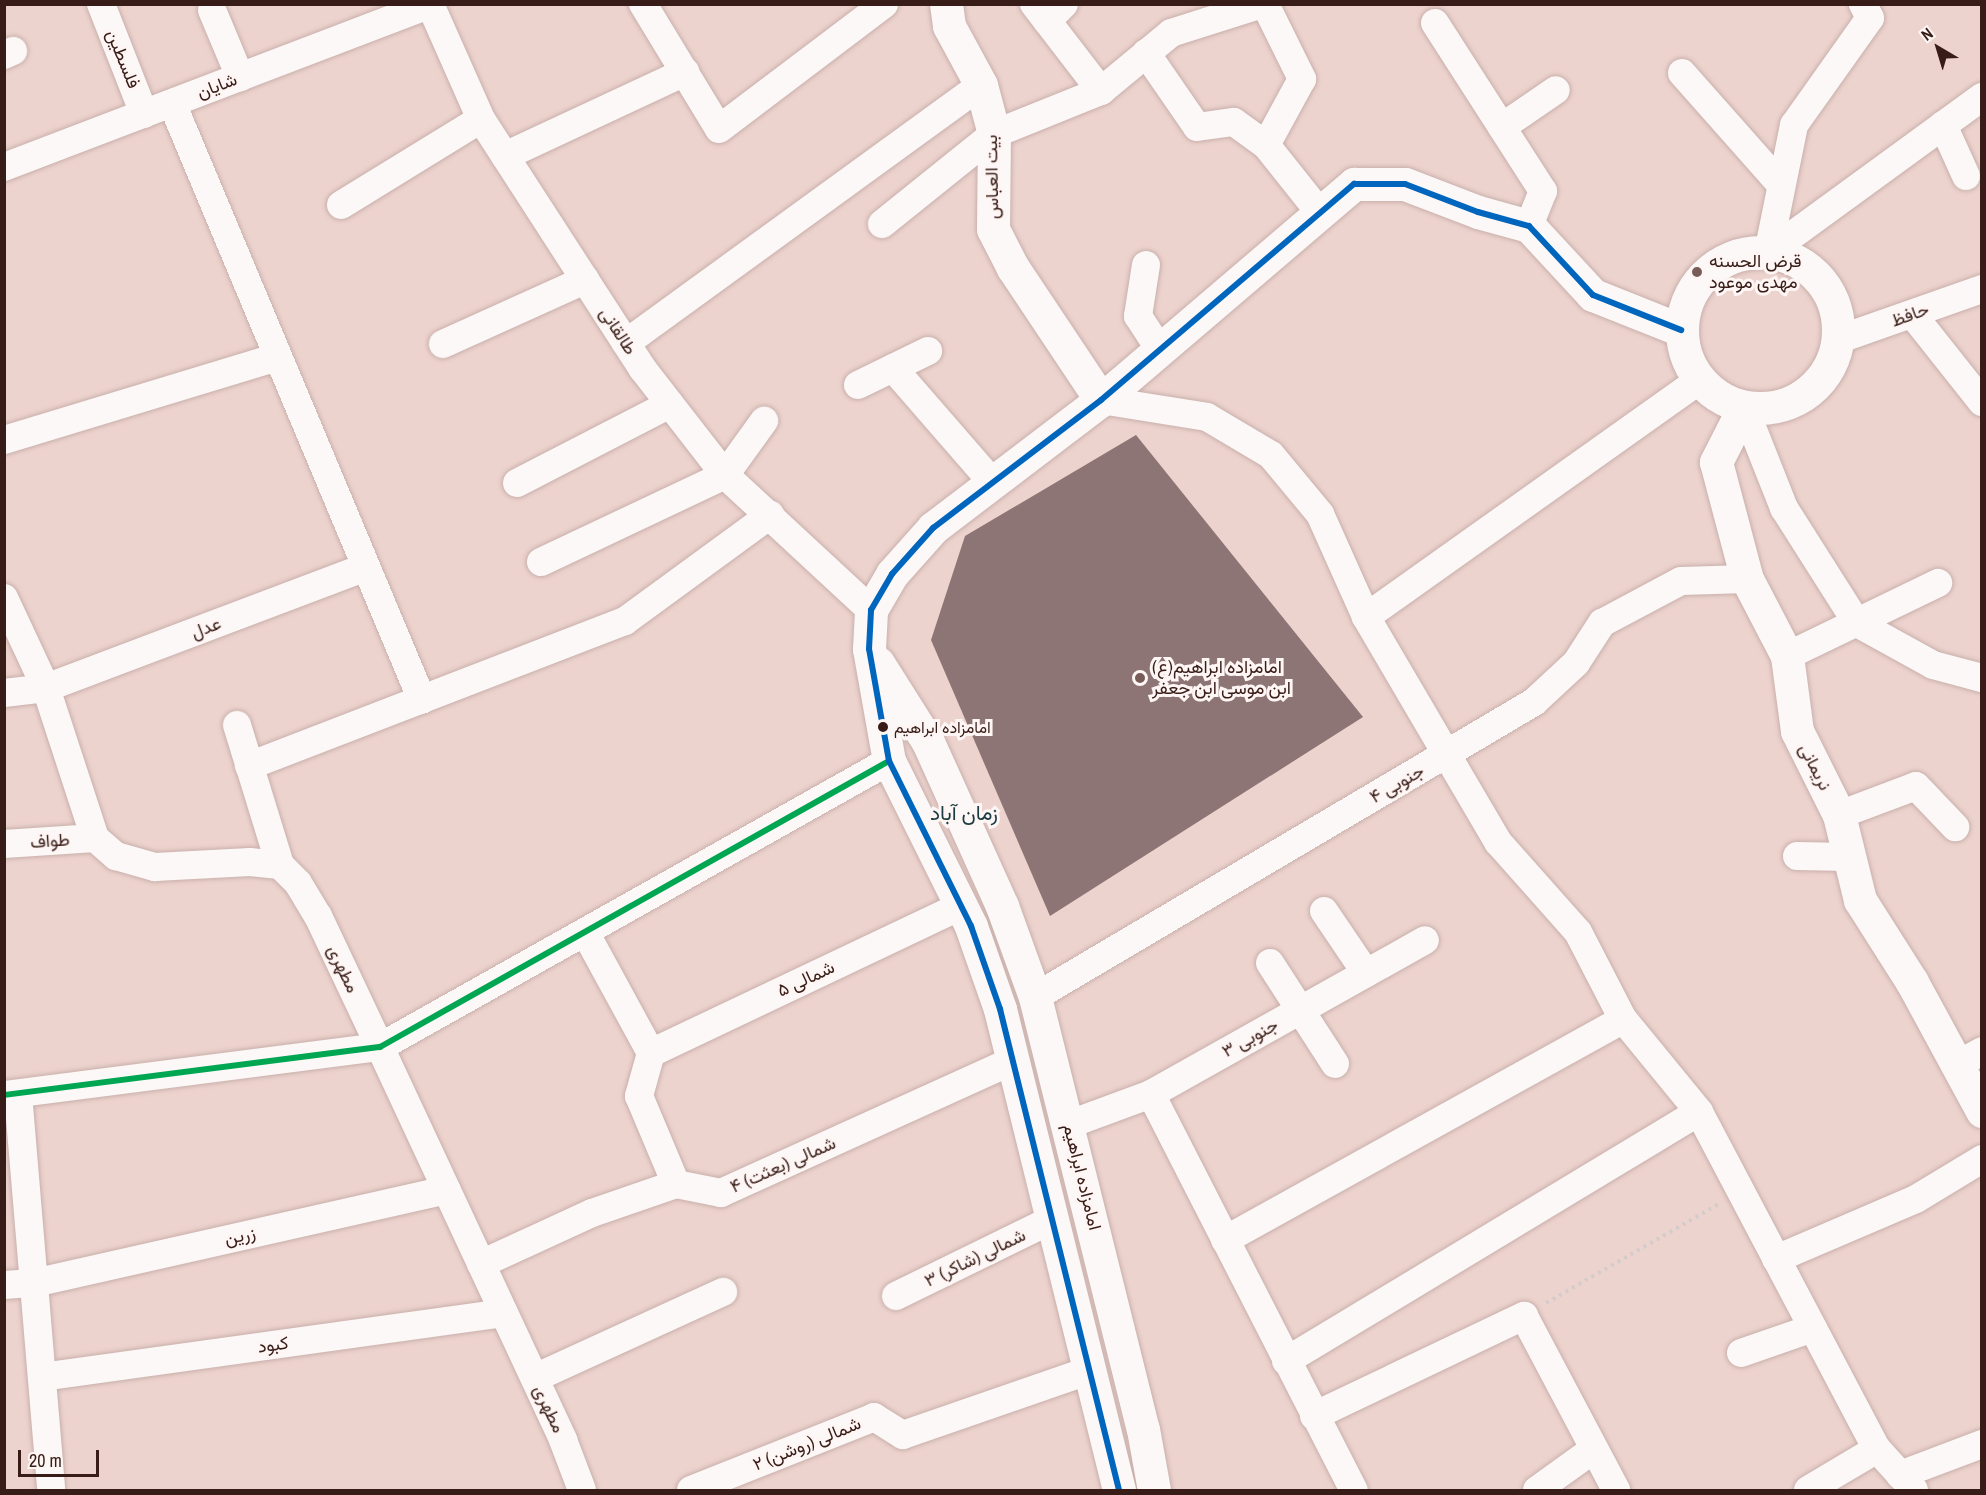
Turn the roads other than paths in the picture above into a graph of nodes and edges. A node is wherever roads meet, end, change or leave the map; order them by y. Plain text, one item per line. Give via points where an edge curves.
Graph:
1 (101, 4) edge
2 (430, 4) edge
3 (643, 4) edge
4 (884, 4) edge
5 (946, 4) edge
6 (1263, 4) edge
7 (1863, 4) edge
8 (212, 10) dead end
9 (1048, 10) edge
10 (1435, 23) dead end
11 (1146, 53) junction
12 (685, 72) junction
13 (1682, 73) dead end
14 (240, 77) junction
15 (981, 85) junction
16 (1556, 90) dead end
17 (1101, 91) junction
18 (1982, 97) edge
19 (172, 103) junction
20 (144, 114) junction
21 (481, 119) junction
22 (1943, 125) junction
23 (1502, 127) junction
24 (994, 134) junction
25 (1266, 145) junction
26 (505, 156) junction
27 (4, 167) edge
28 (1966, 176) dead end
29 (1781, 185) junction
30 (340, 205) dead end
31 (1320, 213) junction
32 (882, 224) dead end
33 (1529, 226) junction
34 (1768, 253) junction
35 (1146, 265) dead end
36 (585, 280) junction
37 (1982, 289) edge
38 (1913, 315) junction
39 (1681, 330) junction
40 (1837, 340) junction
41 (626, 343) junction
42 (443, 344) dead end
43 (1160, 350) junction
44 (928, 351) dead end
45 (278, 357) junction
46 (893, 368) junction
47 (1699, 380) junction
48 (858, 385) dead end
49 (1101, 400) junction
50 (1982, 402) edge
51 (670, 404) junction
52 (1744, 407) junction
53 (764, 421) dead end
54 (4, 440) edge
55 (725, 475) junction
56 (517, 483) dead end
57 (993, 483) junction
58 (770, 515) junction
59 (541, 562) dead end
60 (366, 567) junction
61 (1747, 579) junction
62 (1938, 583) dead end
63 (4, 598) edge
64 (871, 610) junction
65 (1366, 617) junction
66 (1857, 623) junction
67 (869, 649) junction
68 (1787, 656) junction
69 (1982, 678) edge
70 (46, 688) junction
71 (4, 693) edge
72 (422, 700) junction
73 (237, 725) dead end
74 (1447, 755) junction
75 (889, 761) junction
76 (249, 766) junction
77 (1839, 815) junction
78 (1955, 827) dead end
79 (95, 838) junction
80 (4, 844) edge
81 (1797, 856) dead end
82 (1849, 857) junction
83 (280, 864) junction
84 (960, 906) junction
85 (1324, 911) dead end
86 (585, 932) junction
87 (1425, 940) dead end
88 (1270, 963) dead end
89 (1366, 973) junction
90 (1035, 997) junction
91 (1300, 1010) junction
92 (1623, 1019) junction
93 (380, 1047) junction
94 (651, 1053) junction
95 (1969, 1058) edge
96 (1014, 1060) junction
97 (1335, 1065) dead end
98 (1150, 1094) junction
99 (11, 1095) edge
100 (1982, 1111) edge
101 (1699, 1112) junction
102 (1070, 1124) junction
103 (1982, 1159) edge
104 (676, 1184) junction
105 (447, 1190) junction
106 (1053, 1219) junction
107 (1225, 1240) junction
108 (1776, 1259) junction
109 (481, 1264) junction
110 (34, 1283) junction
111 (4, 1285) edge
112 (723, 1292) dead end
113 (896, 1296) dead end
114 (504, 1312) junction
115 (1813, 1328) junction
116 (1741, 1353) dead end
117 (1286, 1361) junction
118 (1091, 1371) junction
119 (42, 1377) junction
120 (535, 1378) junction
121 (1314, 1416) junction
122 (1982, 1444) edge
123 (1594, 1449) junction
124 (1877, 1449) junction
125 (1907, 1483) edge
126 (51, 1491) edge
127 (582, 1491) edge
128 (691, 1491) edge
129 (1119, 1491) edge
130 (1154, 1491) edge
131 (1354, 1491) edge
132 (1537, 1491) edge
133 (1616, 1491) edge
134 (1808, 1491) edge

1 - 20 street, فلسطین
2 - 14 street, شایان
2 - 21 street, طالقانی
3 - 12 street
4 - 12 street via 719,129
5 - 15 street, بیت العباس via 949,26
6 - 11 street via 1171,33
6 - 25 street via 1302,79
7 - 29 street via 1870,18 1794,124
8 - 14 street
9 - 17 street
10 - 23 street
11 - 17 street
11 - 25 street via 1197,127 1234,122
12 - 26 street
13 - 29 street
14 - 19 street, شایان
15 - 24 street, بیت العباس
15 - 41 street
16 - 23 street
17 - 24 street
18 - 22 street
19 - 20 street, شایان
19 - 45 street
20 - 27 street, شایان
21 - 26 street, طالقانی
21 - 30 street
22 - 28 street
22 - 34 street
23 - 33 street via 1544,191
24 - 32 street
24 - 49 street, بیت العباس via 993,230 1013,268
25 - 31 street
26 - 36 street, طالقانی
29 - 34 street
31 - 33 street via 1354,184 1405,184 1478,212
31 - 43 street
33 - 39 street via 1593,295
34 - 39 street via 1743,254 1720,263 1700,280 1686,304
34 - 40 street via 1792,259 1813,273 1828,292 1836,315
35 - 43 street via 1138,316
36 - 41 street, طالقانی
36 - 42 street
37 - 38 street, حافظ
38 - 40 street, حافظ
38 - 50 street
39 - 47 street via 1686,357
40 - 52 street via 1830,364 1816,384 1797,399 1771,408
41 - 51 street, طالقانی
43 - 49 street
44 - 46 street
45 - 54 street
45 - 60 street
46 - 48 street
46 - 57 street
47 - 52 street via 1719,398
47 - 65 street
49 - 57 street
49 - 65 street via 1207,417 1270,455 1320,514
51 - 55 street, طالقانی
51 - 56 street
52 - 61 street, نریمانی via 1716,462
52 - 66 street via 1784,508
53 - 55 street
55 - 58 street, طالقانی
55 - 59 street
57 - 64 street via 933,528 892,574
58 - 64 street, طالقانی
58 - 72 street via 625,621
60 - 70 street, عدل
60 - 72 street
61 - 68 street, نریمانی
61 - 74 street, ۴ جنوبی via 1681,581 1602,623 1576,663 1534,702
62 - 66 street
63 - 70 street
64 - 67 street
65 - 74 street
66 - 68 street
66 - 69 street via 1933,665
67 - 75 street
67 - 90 street, امامزاده ابراهیم via 928,742 1002,906
68 - 77 street, نریمانی via 1797,732
70 - 71 street, عدل
70 - 79 street
72 - 76 street
73 - 76 street
74 - 90 street, ۴ جنوبی
74 - 92 street via 1498,842 1578,932
75 - 84 street
75 - 86 street
76 - 83 street
77 - 78 street via 1916,786
77 - 82 street, نریمانی
79 - 80 street, طواف
79 - 83 street via 116,856 155,867
81 - 82 street
82 - 95 street, نریمانی via 1860,900 1912,982
83 - 93 street, مطهری via 298,883 318,916
84 - 94 street, ۵ شمالی
84 - 96 street via 1000,1009
85 - 89 street
86 - 93 street
86 - 94 street
87 - 89 street, ۳ جنوبی
88 - 91 street
89 - 91 street, ۳ جنوبی
90 - 102 street, امامزاده ابراهیم
91 - 97 street
91 - 98 street, ۳ جنوبی
92 - 101 street
92 - 107 street
93 - 99 street
93 - 105 street, مطهری
94 - 104 street via 639,1096
95 - 100 street, نریمانی
96 - 104 street, ۴ شمالی (بعثت) via 721,1193
96 - 106 street
98 - 102 street, ۳ جنوبی
98 - 107 street
99 - 110 street
101 - 108 street
101 - 117 street
102 - 130 street, امامزاده ابراهیم via 1143,1429
103 - 108 street via 1916,1199
104 - 109 street via 592,1213
105 - 109 street, مطهری
105 - 110 street, زرین
106 - 113 street, ۳ شمالی (شاکر)
106 - 118 street
107 - 117 street
108 - 115 street
109 - 114 street, مطهری
110 - 111 street, زرین
110 - 119 street
112 - 120 street
114 - 119 street, کبود
114 - 120 street, مطهری
115 - 116 street
115 - 124 street
117 - 121 street
118 - 128 street, ۲ شمالی (روشن) via 903,1435 874,1417
118 - 129 street
119 - 126 street
120 - 127 street, مطهری
121 - 123 street via 1524,1316
121 - 131 street
122 - 125 street
123 - 132 street
123 - 133 street
124 - 125 street
124 - 134 street

